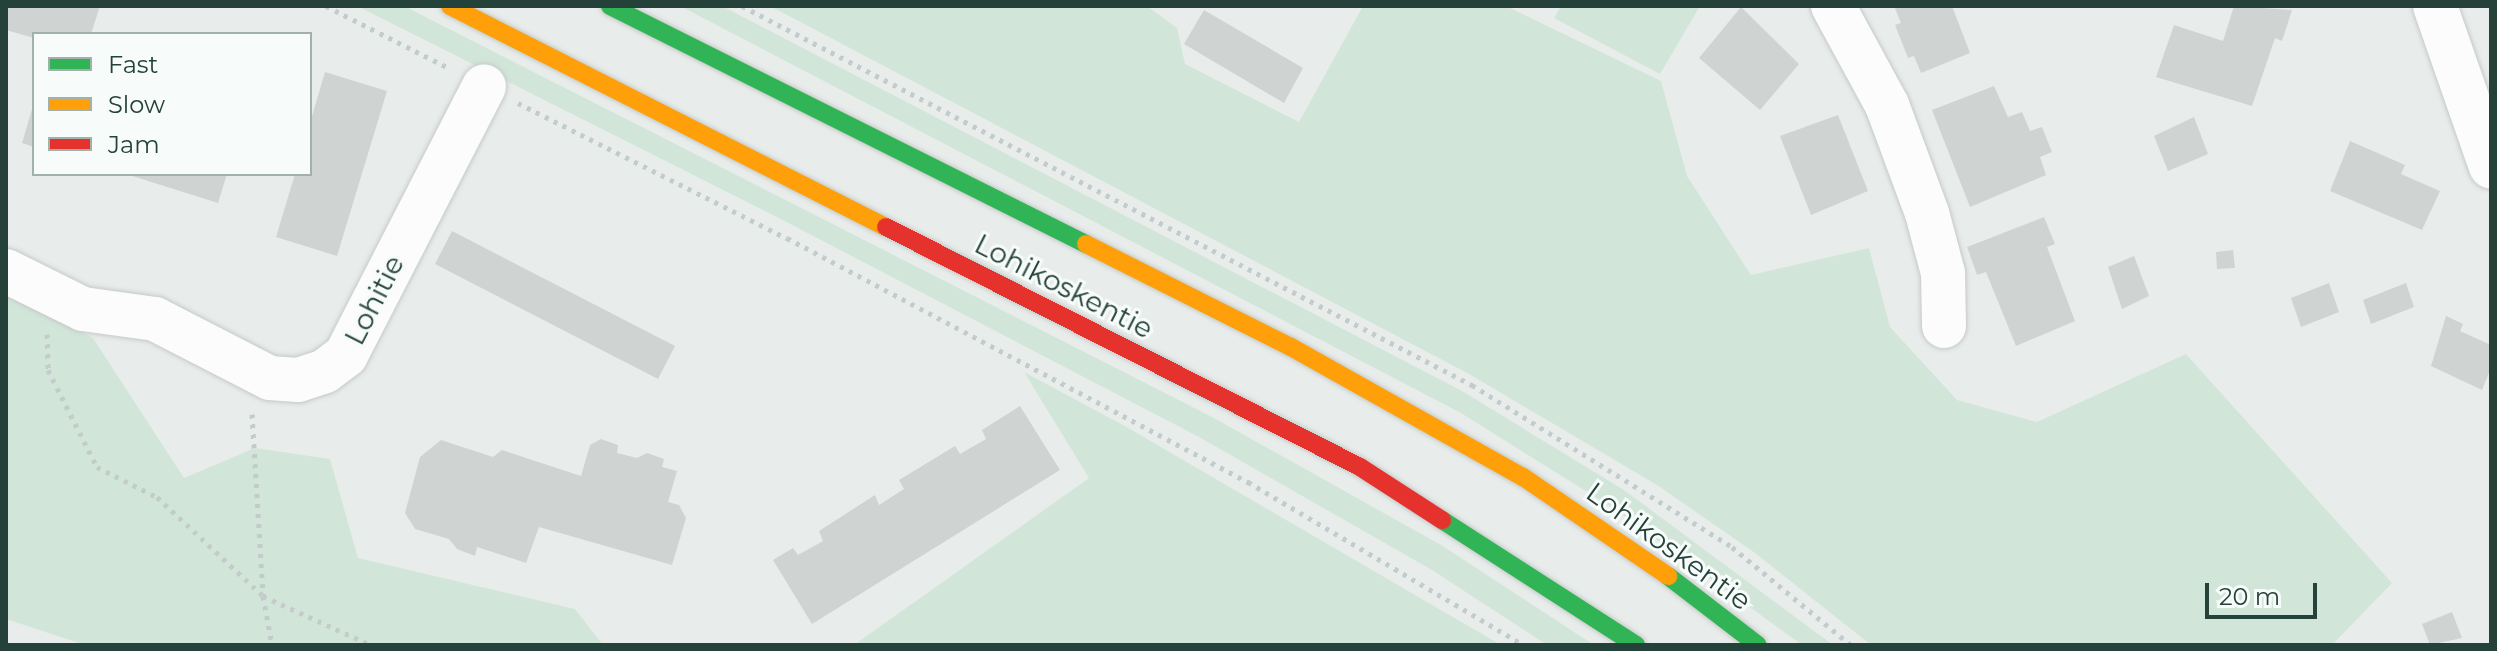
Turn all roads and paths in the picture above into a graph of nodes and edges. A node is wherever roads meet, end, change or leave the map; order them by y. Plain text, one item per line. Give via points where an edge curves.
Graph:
1 (326, 6) edge
2 (450, 6) edge
3 (610, 6) edge
4 (1833, 6) edge
5 (2435, 6) edge
6 (476, 82) junction
7 (2491, 167) edge
8 (6, 271) edge
9 (45, 291) junction
10 (1944, 326) dead end
11 (252, 369) junction
12 (263, 596) junction
13 (272, 645) edge
14 (371, 645) edge
15 (1524, 645) edge
16 (1636, 645) edge
17 (1758, 645) edge

1 - 6 path
2 - 16 main road, Lohikoskentie via 1360,467
3 - 17 main road, Lohikoskentie via 1291,347 1523,477 1677,582
4 - 10 street via 1887,105 1924,206 1943,273
5 - 7 street
6 - 11 street, Lohitie via 346,355 325,371 298,380 270,378
6 - 15 path via 787,238 1248,482
8 - 9 street, Lohitie
9 - 11 street, Lohitie via 83,309 155,319
9 - 12 path via 48,370 97,467 157,497
11 - 12 path
12 - 13 path
12 - 14 path

